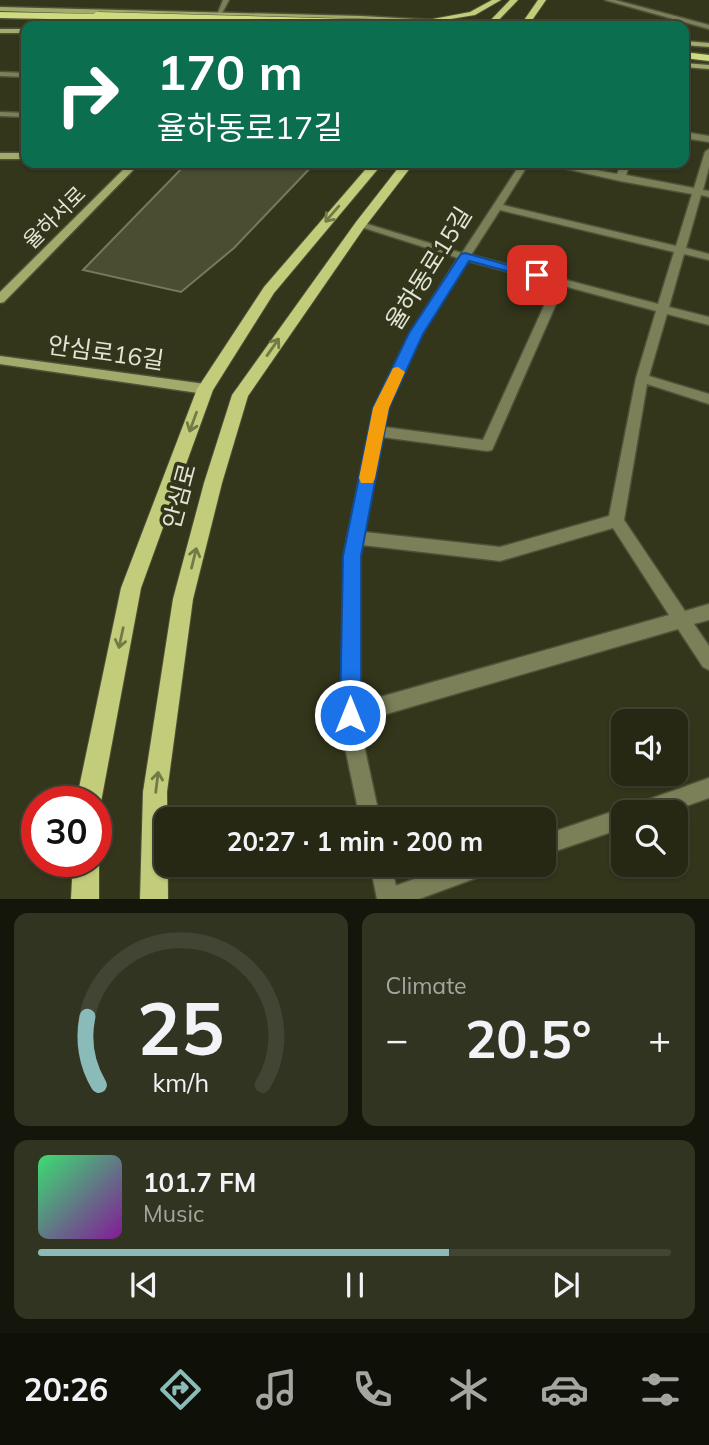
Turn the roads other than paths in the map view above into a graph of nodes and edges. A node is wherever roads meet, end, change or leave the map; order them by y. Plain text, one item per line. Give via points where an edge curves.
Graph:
1 (226, 0) edge
2 (497, 0) edge
3 (514, 0) edge
4 (542, 0) edge
5 (608, 0) edge
6 (0, 9) edge
7 (219, 14) junction
8 (0, 15) edge
9 (97, 21) edge
10 (217, 21) edge
11 (351, 21) edge
12 (445, 21) edge
13 (495, 21) edge
14 (527, 21) edge
15 (687, 21) edge
16 (0, 22) edge
17 (21, 22) edge
18 (689, 22) edge
19 (709, 27) edge
20 (0, 31) edge
21 (21, 31) edge
22 (689, 46) edge
23 (709, 48) edge
24 (689, 56) edge
25 (709, 58) edge
26 (689, 65) edge
27 (709, 67) edge
28 (0, 74) edge
29 (21, 75) edge
30 (0, 114) edge
31 (21, 115) edge
32 (689, 136) edge
33 (709, 139) edge
34 (709, 152) edge
35 (0, 156) edge
36 (21, 156) edge
37 (130, 168) edge
38 (373, 168) edge
39 (404, 168) edge
40 (522, 168) edge
41 (571, 168) edge
42 (624, 168) edge
43 (620, 178) junction
44 (703, 193) edge
45 (498, 206) junction
46 (360, 225) junction
47 (680, 250) junction
48 (465, 257) junction
49 (709, 257) edge
50 (560, 282) junction
51 (0, 299) edge
52 (663, 309) junction
53 (709, 321) edge
54 (0, 360) edge
55 (642, 379) junction
56 (205, 389) junction
57 (709, 399) edge
58 (376, 431) junction
59 (615, 521) junction
60 (355, 538) junction
61 (709, 612) edge
62 (681, 620) junction
63 (709, 661) edge
64 (350, 715) junction
65 (91, 786) edge
66 (709, 788) edge
67 (674, 800) edge
68 (367, 807) edge
69 (611, 822) edge
70 (556, 841) edge
71 (86, 877) edge
72 (383, 877) edge
73 (451, 877) edge
74 (85, 899) edge
75 (154, 899) edge
76 (388, 899) edge

1 - 7 street
2 - 12 main road via 486,10
3 - 13 main road
4 - 14 main road
5 - 15 street
6 - 7 main road
7 - 10 main road
7 - 11 main road
8 - 9 highway
16 - 17 highway
18 - 19 street
20 - 21 main road
22 - 23 highway
24 - 25 highway
26 - 27 main road
28 - 29 street
30 - 31 street
32 - 33 street
34 - 44 street
35 - 36 main road
37 - 51 main road, 율하서로
38 -> 56 main road, 안심로 via 270,290
39 - 46 main road, 안심로
40 - 45 street, 율하동로15길
41 - 43 street
42 - 43 street
43 - 44 street
44 - 47 street
45 - 47 street
45 - 48 street, 율하동로15길
46 - 48 street
75 -> 46 main road, 안심로 via 155,792 183,599 212,483 240,395
47 - 49 street
47 - 52 street
48 - 50 street
48 - 58 street, 율하동로15길 via 416,333 381,408
50 - 52 street
50 - 58 street via 487,446
52 - 53 street
52 - 55 street
54 - 56 main road, 안심로16길
55 - 57 street
55 - 59 street
56 -> 65 main road, 안심로 via 131,588
58 - 60 street, 율하동로15길
59 - 60 street via 500,554
59 - 62 street
60 - 64 street, 율하동로15길
61 - 62 street
62 - 63 street
62 - 64 street
64 - 68 street, 율하동로15길
66 - 67 street
69 - 70 street
71 - 74 main road
72 - 76 street
73 - 76 street

